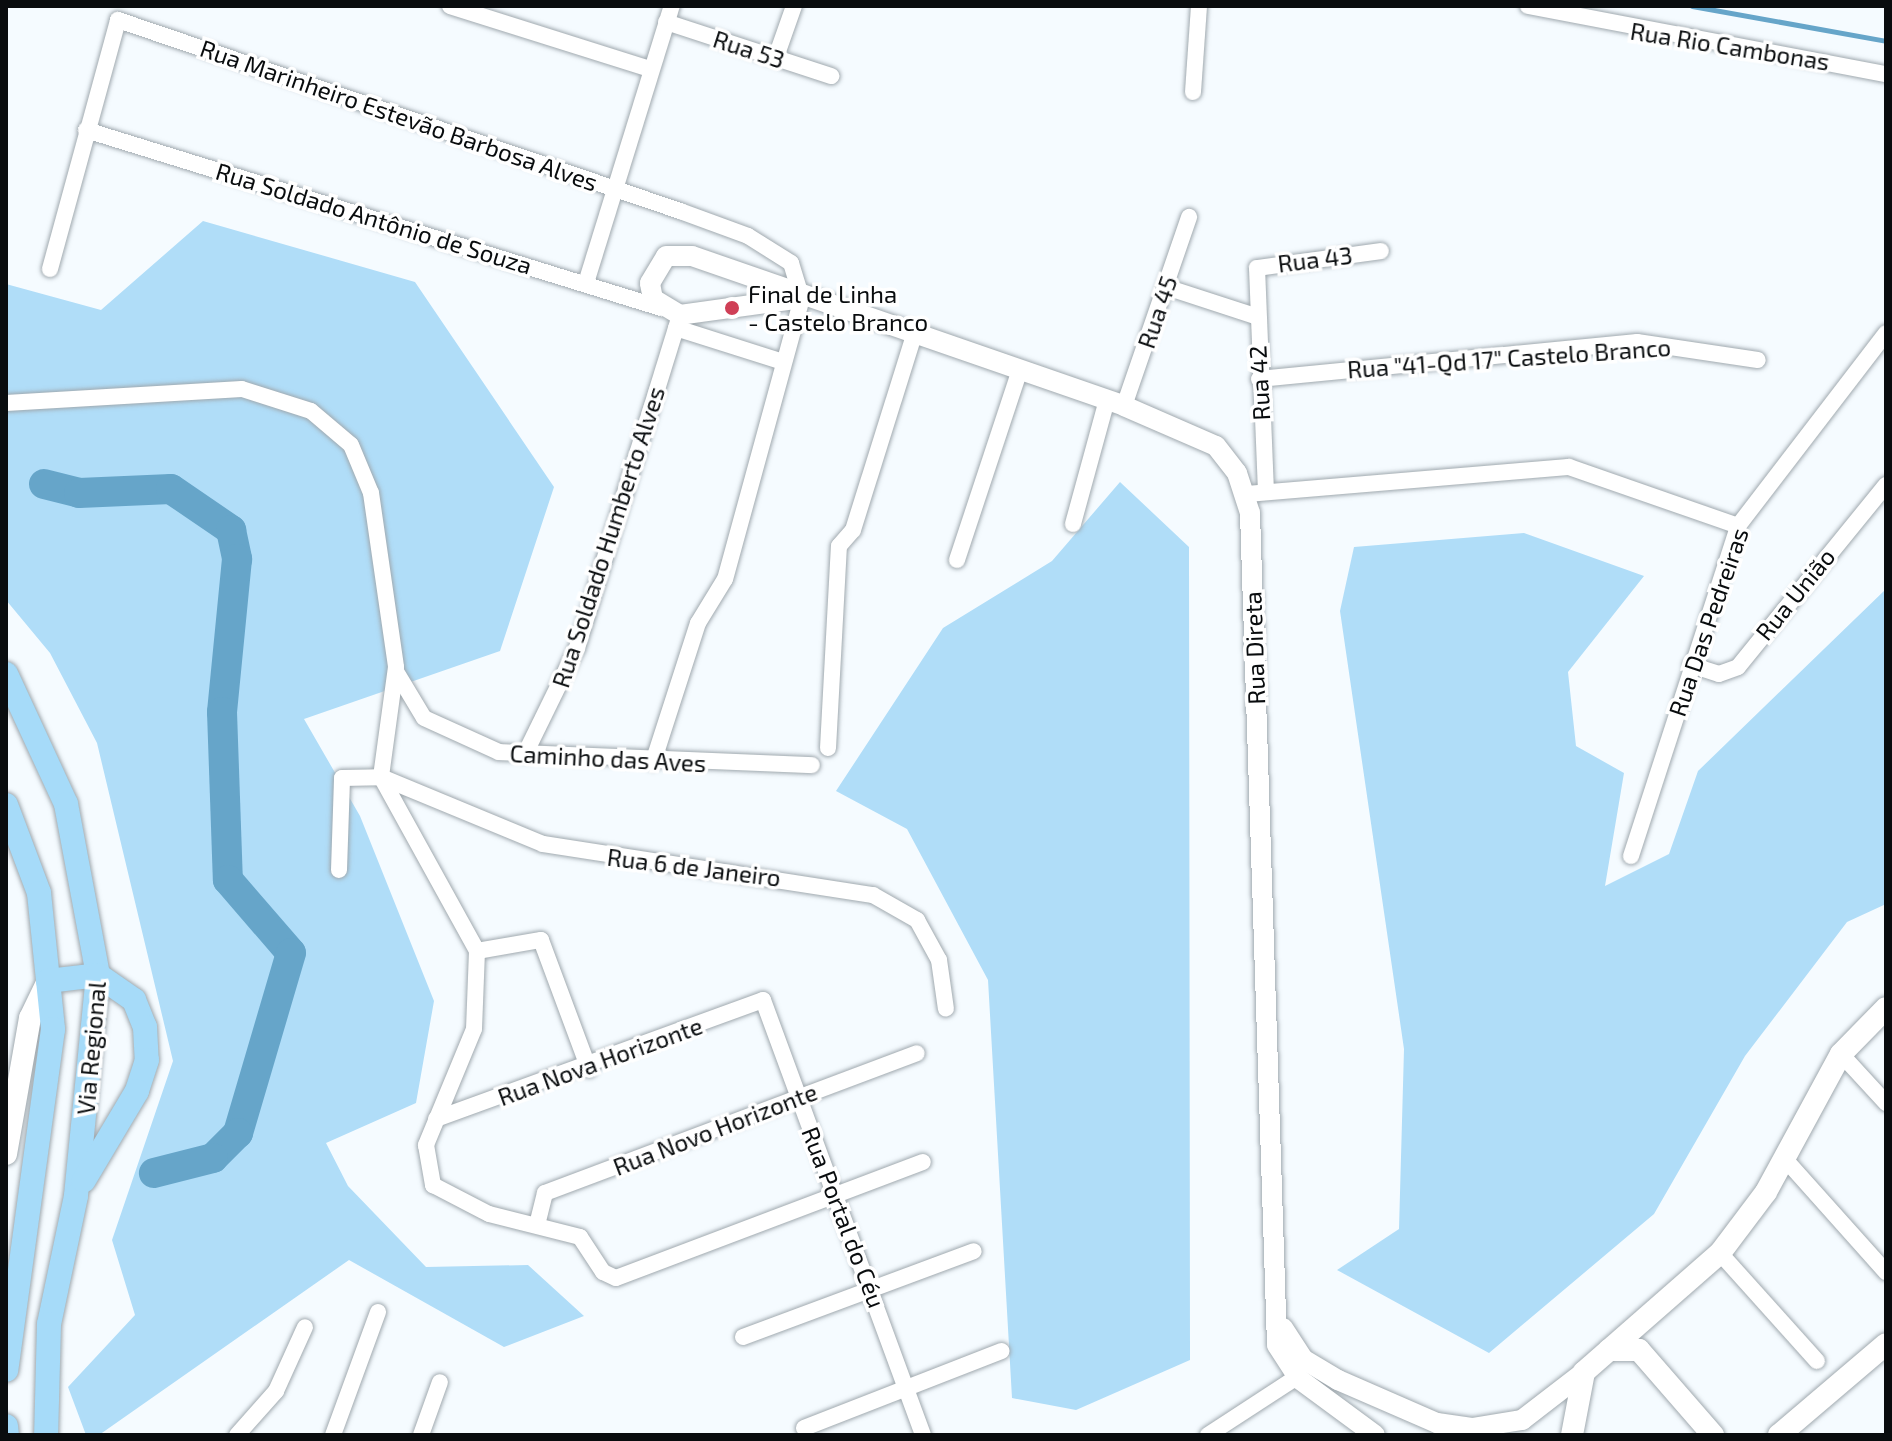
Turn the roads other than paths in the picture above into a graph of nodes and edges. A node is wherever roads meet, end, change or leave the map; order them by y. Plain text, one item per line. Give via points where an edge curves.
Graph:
1 (450, 6) edge
2 (794, 6) edge
3 (1199, 6) edge
4 (1528, 6) edge
5 (669, 14) edge
6 (776, 57) junction
7 (650, 69) junction
8 (1886, 74) edge
9 (831, 76) dead end
10 (1193, 92) dead end
11 (86, 130) junction
12 (615, 189) junction
13 (1189, 217) dead end
14 (1381, 251) dead end
15 (50, 269) dead end
16 (1255, 275) joint
17 (586, 283) junction
18 (1166, 287) junction
19 (802, 298) junction
20 (1255, 316) junction
21 (672, 317) junction
22 (1886, 333) edge
23 (914, 335) junction
24 (1758, 360) dead end
25 (783, 362) junction
26 (1020, 370) junction
27 (1259, 379) junction
28 (6, 403) edge
29 (1116, 403) junction
30 (1886, 485) edge
31 (1256, 493) junction
32 (1073, 524) dead end
33 (1738, 526) junction
34 (957, 560) dead end
35 (1691, 665) junction
36 (396, 667) junction
37 (6, 674) edge
38 (828, 748) dead end
39 (525, 754) junction
40 (653, 762) junction
41 (812, 765) dead end
42 (381, 777) junction
43 (6, 805) edge
44 (1631, 856) dead end
45 (339, 870) dead end
46 (477, 951) junction
47 (98, 975) junction
48 (48, 981) junction
49 (763, 1000) joint
50 (1886, 1008) edge
51 (946, 1009) dead end
52 (917, 1053) dead end
53 (1841, 1054) junction
54 (589, 1069) junction
55 (799, 1099) junction
56 (1886, 1103) edge
57 (436, 1119) junction
58 (6, 1154) edge
59 (1784, 1158) junction
60 (923, 1162) dead end
61 (835, 1193) junction
62 (76, 1196) junction
63 (537, 1225) junction
64 (974, 1251) dead end
65 (1720, 1253) junction
66 (1886, 1272) edge
67 (873, 1293) junction
68 (1276, 1301) junction
69 (378, 1312) dead end
70 (305, 1327) dead end
71 (743, 1337) dead end
72 (1886, 1344) edge
73 (1609, 1350) junction
74 (1002, 1351) dead end
75 (1817, 1361) dead end
76 (6, 1370) edge
77 (1584, 1372) junction
78 (1297, 1377) junction
79 (1338, 1380) junction
80 (440, 1382) dead end
81 (906, 1386) junction
82 (1320, 1396) junction
83 (6, 1426) edge
84 (804, 1428) dead end
85 (1369, 1433) edge
86 (7, 1435) edge
87 (46, 1435) edge
88 (237, 1435) edge
89 (333, 1435) edge
90 (421, 1435) edge
91 (923, 1435) edge
92 (1208, 1435) edge
93 (1572, 1435) edge
94 (1713, 1435) edge
95 (1779, 1435) edge

1 - 7 street
2 - 6 street
3 - 10 street
4 - 8 street, Rua Rio Cambonas
5 - 6 street, Rua 53
5 - 7 street
6 - 9 street, Rua 53
7 - 12 street
11 - 12 street, Rua Marinheiro Estevão Barbosa Alves via 118,20
11 - 15 street
11 - 17 street, Rua Soldado Antônio de Souza
12 - 17 street
12 - 19 street, Rua Marinheiro Estevão Barbosa Alves via 768,246 797,272
13 - 18 street, Rua 45
14 - 16 street, Rua 43 via 1259,266
16 - 20 street, Rua 42
17 - 21 street, Rua Soldado Antônio de Souza
18 - 20 street
18 - 29 street, Rua 45
19 - 21 street, Rua Direta
19 - 21 street, Rua Direta via 678,254 666,256 653,273 649,292
19 - 23 street, Rua Direta
19 - 25 street
20 - 27 street, Rua 42
21 - 25 street, Rua Soldado Antônio de Souza
21 - 39 street, Rua Soldado Humberto Alves via 577,648
22 - 33 street, Rua Das Pedreiras
23 - 26 street, Rua Direta
23 - 38 street via 853,530 839,546
24 - 27 street, Rua "41-Qd 17" Castelo Branco via 1651,342
25 - 40 street via 722,587 698,623
26 - 29 street, Rua Direta
26 - 34 street
27 - 31 street, Rua 42
28 - 36 street via 242,389 335,425 358,456 371,493
29 - 31 street, Rua Direta via 1216,446
29 - 32 street, Rua 45
30 - 35 street, Rua União via 1738,667 1719,674
31 - 33 street via 1569,467
31 - 68 street, Rua Direta
33 - 35 street, Rua Das Pedreiras
35 - 44 street, Rua Das Pedreiras
36 - 39 street, Caminho das Aves via 403,692 424,718 478,746
36 - 42 street
37 - 47 main road, Via Regional via 66,804
39 - 40 street, Caminho das Aves
40 - 41 street, Caminho das Aves
42 - 45 street via 342,778
42 - 46 street
42 - 51 street, Rua 6 de Janeiro via 543,844 873,895 917,920 939,960
43 - 48 main road, Via Regional via 39,893
46 - 54 street via 536,938
46 - 57 street via 474,1029
47 - 48 main road
47 - 62 main road, Via Regional
47 - 62 main road via 134,1000 147,1060 137,1091 108,1130
48 - 58 main road via 30,1018
48 - 76 main road, Via Regional via 53,1029 46,1097
49 - 54 street, Rua Nova Horizonte
49 - 55 street, Rua Portal do Céu
50 - 53 main road
52 - 55 street, Rua Novo Horizonte
53 - 56 street
53 - 59 main road
54 - 57 street, Rua Nova Horizonte
55 - 61 street, Rua Portal do Céu
55 - 63 street, Rua Novo Horizonte via 545,1193
57 - 63 street via 423,1158 433,1185 489,1214
59 - 65 main road
59 - 66 street
60 - 61 street
61 - 63 street via 627,1275 609,1276 580,1237
61 - 67 street, Rua Portal do Céu
62 - 87 main road, Via Regional via 49,1324
64 - 67 street
65 - 73 main road
65 - 75 street
67 - 71 street
67 - 81 street, Rua Portal do Céu
68 - 78 street, Rua Direta via 1277,1345
68 - 79 street, Rua Direta via 1291,1346
69 - 89 street
70 - 88 street via 276,1391
72 - 95 main road
73 - 77 main road
73 - 94 main road via 1639,1350
74 - 81 street
77 - 79 street, Rua Direta via 1522,1420 1472,1428 1437,1423
77 - 93 main road
78 - 82 street, Rua Direta
78 - 92 street
79 - 82 street
80 - 90 street
81 - 84 street
81 - 91 street, Rua Portal do Céu
82 - 85 street, Rua Direta
83 - 86 main road

